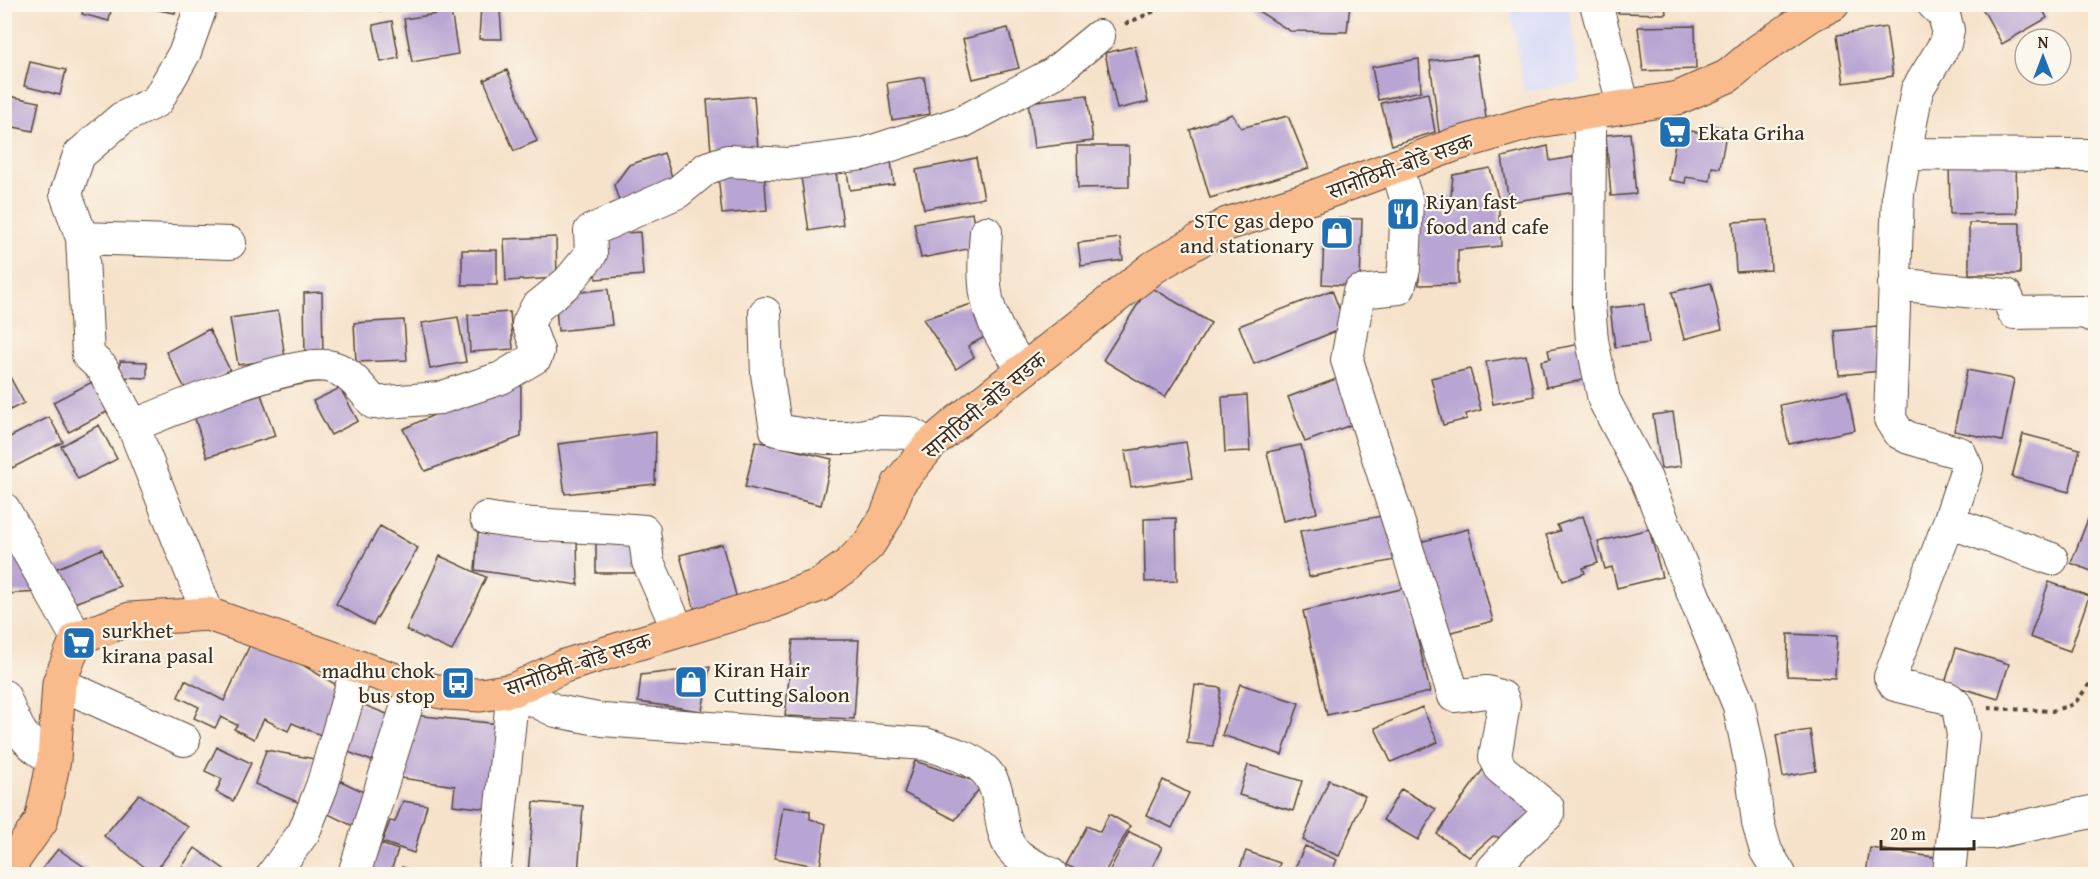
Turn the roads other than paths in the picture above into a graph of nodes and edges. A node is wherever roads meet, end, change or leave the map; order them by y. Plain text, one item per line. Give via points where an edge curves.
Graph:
1 (202, 4) edge
2 (1596, 4) edge
3 (1833, 4) edge
4 (1933, 4) edge
5 (1099, 36) road end
6 (1624, 107) junction
7 (1590, 112) junction
8 (1906, 154) junction
9 (2096, 155) edge
10 (1396, 166) junction
11 (986, 232) dead end
12 (82, 238) junction
13 (230, 243) dead end
14 (1894, 284) junction
15 (765, 313) dead end
16 (2096, 317) edge
17 (1024, 370) junction
18 (133, 426) junction
19 (930, 445) junction
20 (4, 509) edge
21 (486, 518) dead end
22 (1949, 522) junction
23 (2052, 559) dead end
24 (208, 614) junction
25 (678, 630) junction
26 (77, 638) junction
27 (357, 668) junction
28 (59, 683) junction
29 (413, 686) junction
30 (513, 690) junction
31 (4, 696) edge
32 (183, 740) dead end
33 (54, 760) junction
34 (2096, 811) edge
35 (1953, 832) junction
36 (1493, 870) dead end
37 (4, 874) edge
38 (273, 874) edge
39 (354, 874) edge
40 (494, 874) edge
41 (1051, 874) edge
42 (1780, 874) edge
43 (1949, 874) edge

1 - 12 street via 185,52 157,101 122,118 79,155 66,194
2 - 6 street
3 - 6 main road, सानोठिमी-बोडे सडक via 1758,51 1728,76 1678,98
4 - 8 street via 1944,15 1948,30 1945,44 1917,90
5 - 18 street via 1054,73 962,122 864,154 788,164 728,161 707,168 678,192 590,231 591,254 568,282 536,308 528,324 538,351 536,357 501,378 440,398 374,403 354,379 330,365 281,371
6 - 7 main road, सानोठिमी-बोडे सडक
7 - 10 main road, सानोठिमी-बोडे सडक via 1532,122
7 - 42 street via 1589,305 1604,400 1646,479 1739,706 1758,823 1766,851
8 - 9 street
8 - 14 street via 1898,193
10 - 17 main road, सानोठिमी-बोडे सडक via 1227,224 1154,267
10 - 36 street via 1407,201 1404,269 1399,288 1359,292 1347,360 1454,696 1487,692 1502,697 1495,757 1501,769 1548,808 1548,814
11 - 17 street via 983,288 988,308 1007,347
12 - 13 street
12 - 18 street via 88,355 102,368
14 - 16 street via 2006,296 2014,313 2082,312
14 - 22 street via 1890,419 1903,435 1960,453 1965,460 1967,468
15 - 19 street via 767,374 776,430 825,438 909,433
17 - 19 main road, सानोठिमी-बोडे सडक
18 - 24 street
19 - 25 main road, सानोठिमी-बोडे सडक via 899,483 886,517 869,544 849,565 820,585
20 - 26 street
21 - 25 street via 522,525 644,531 648,562
22 - 23 street
22 - 35 street via 1890,677 1895,685 1948,698 1959,707 1963,735
24 - 26 main road, सानोठिमी-बोडे सडक via 130,619
24 - 27 main road, सानोठिमी-बोडे सडक
25 - 30 main road, सानोठिमी-बोडे सडक via 564,666
26 - 28 main road
27 - 29 main road, सानोठिमी-बोडे सडक
27 - 38 street via 304,832
28 - 32 street
28 - 33 main road
29 - 30 main road, सानोठिमी-बोडे सडक via 480,696
29 - 39 street
30 - 40 street
30 - 41 street via 556,711 603,720 925,744 962,756 982,768 995,787 1009,845 1025,860
31 - 33 street via 17,729 38,751
33 - 37 main road via 41,821
34 - 35 street via 1992,833
35 - 43 street

